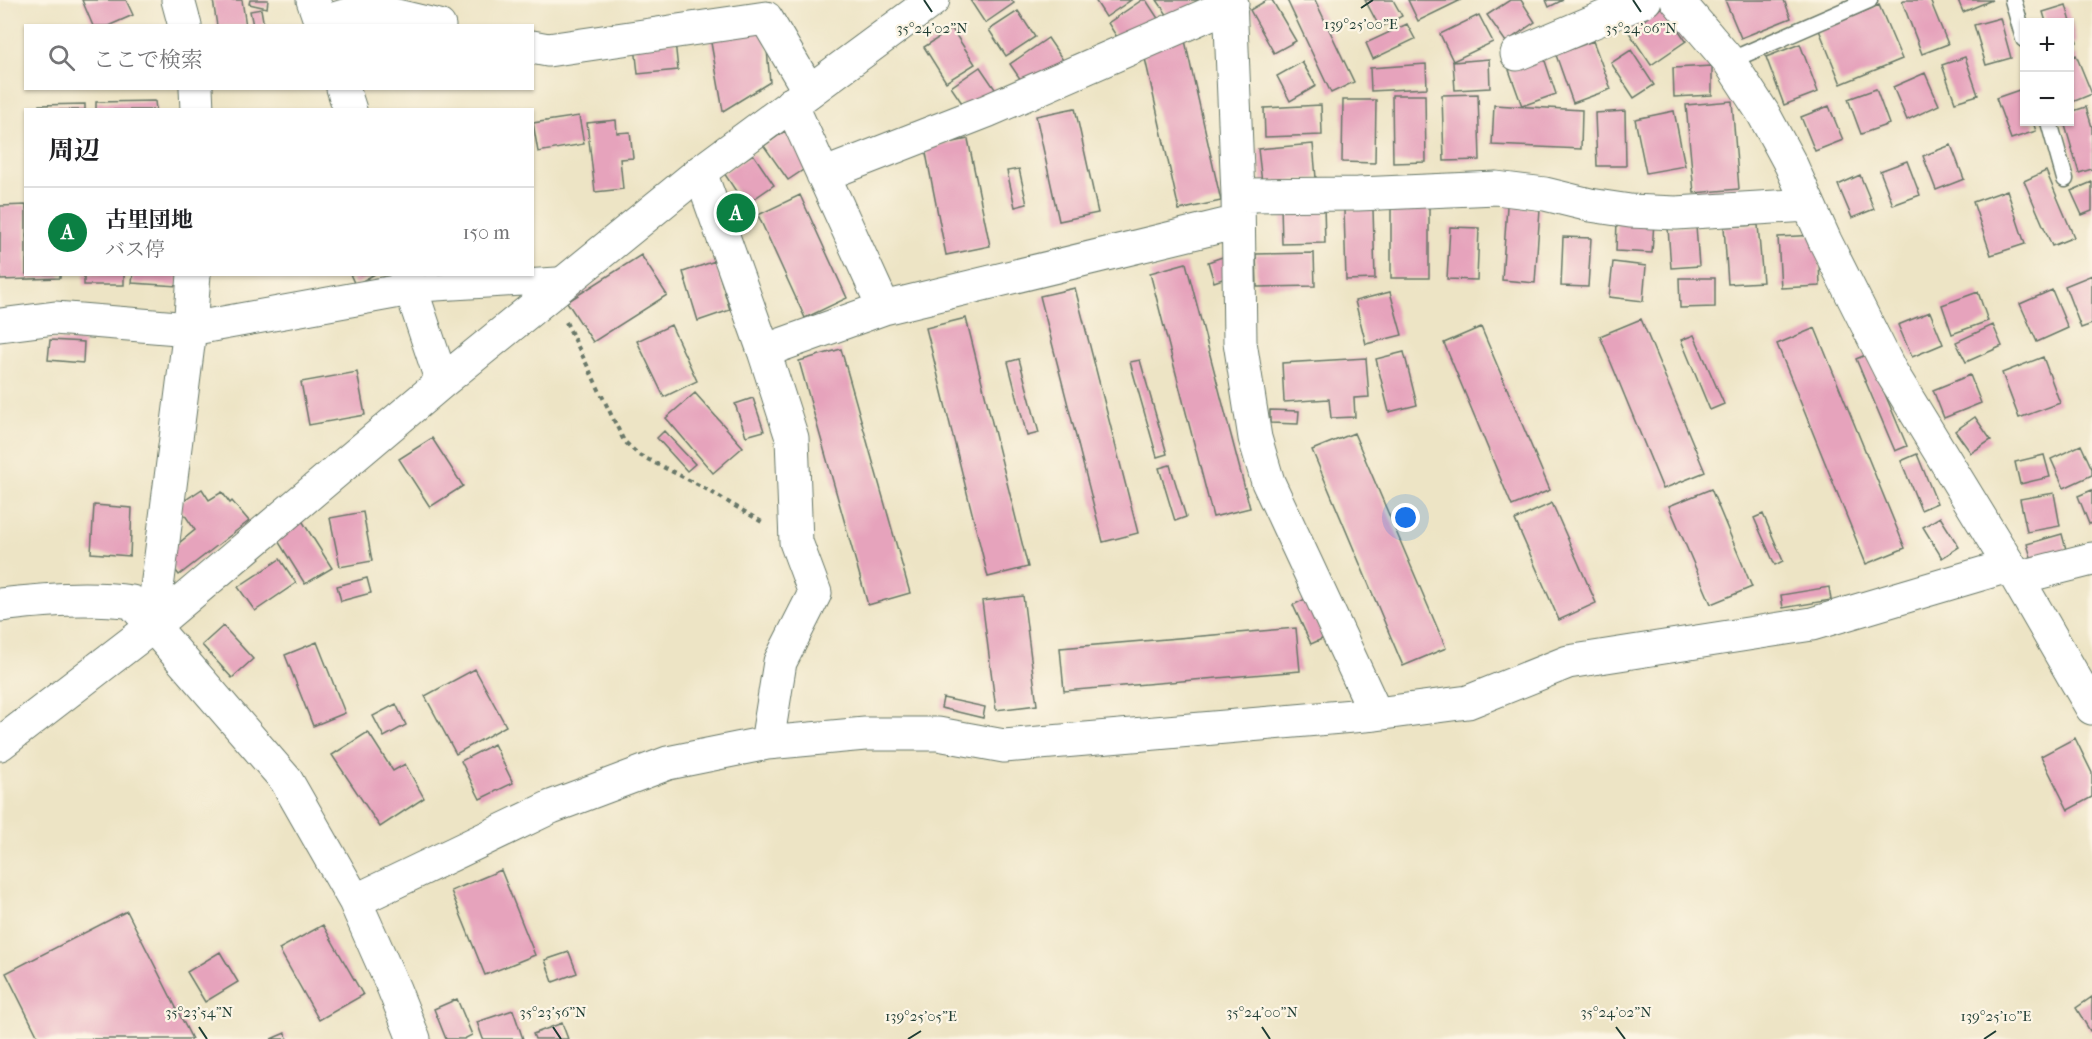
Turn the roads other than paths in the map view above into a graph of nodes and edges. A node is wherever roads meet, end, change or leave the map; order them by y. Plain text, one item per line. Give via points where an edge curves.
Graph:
1 (178, 0) edge
2 (933, 0) edge
3 (1646, 0) edge
4 (1677, 0) edge
5 (1869, 0) edge
6 (2013, 0) edge
7 (1231, 2) edge
8 (318, 16) edge
9 (2020, 23) edge
10 (184, 24) edge
11 (431, 24) edge
12 (534, 46) edge
13 (1516, 54) dead end
14 (1728, 61) junction
15 (196, 90) edge
16 (344, 90) edge
17 (800, 97) junction
18 (197, 108) edge
19 (349, 108) edge
20 (2050, 126) edge
21 (700, 172) junction
22 (823, 175) junction
23 (2065, 179) dead end
24 (1809, 205) junction
25 (1238, 209) junction
26 (194, 276) edge
27 (409, 282) edge
28 (558, 286) junction
29 (884, 308) junction
30 (0, 325) edge
31 (190, 329) junction
32 (764, 351) junction
33 (442, 382) junction
34 (2092, 560) edge
35 (2013, 572) junction
36 (0, 605) edge
37 (152, 627) junction
38 (2092, 708) edge
39 (1376, 714) junction
40 (0, 744) edge
41 (767, 744) junction
42 (355, 901) junction
43 (414, 1039) edge

1 - 10 street
2 - 17 street
3 - 13 street
4 - 14 street
5 - 14 lane
6 - 9 lane
7 - 22 street via 987,111
7 - 25 street
8 - 11 street via 367,9
12 - 17 street via 549,50 766,18
14 - 24 street via 1763,112
15 - 18 street
16 - 19 street
17 - 21 street
17 - 22 street
20 - 23 lane
21 - 28 street
21 - 32 street
22 - 29 street
24 - 25 street via 1676,213 1630,211 1496,188 1358,194
24 - 35 street via 1890,370
25 - 29 street
25 - 39 street via 1240,342 1255,438 1284,519
26 - 31 street
27 - 28 street
27 - 31 street
27 - 33 street
28 - 33 street
29 - 32 street
30 - 31 street via 56,318
31 - 37 street
32 - 41 street via 792,438 796,542 815,593 780,662
33 - 37 street
34 - 35 street
35 - 38 street
35 - 39 street via 1812,624 1568,662 1468,702
36 - 37 street via 65,599 132,602
37 - 40 street
37 - 42 street via 286,780
39 - 41 street via 1004,746 938,734 865,734
41 - 42 street via 668,763 551,807
42 - 43 street

